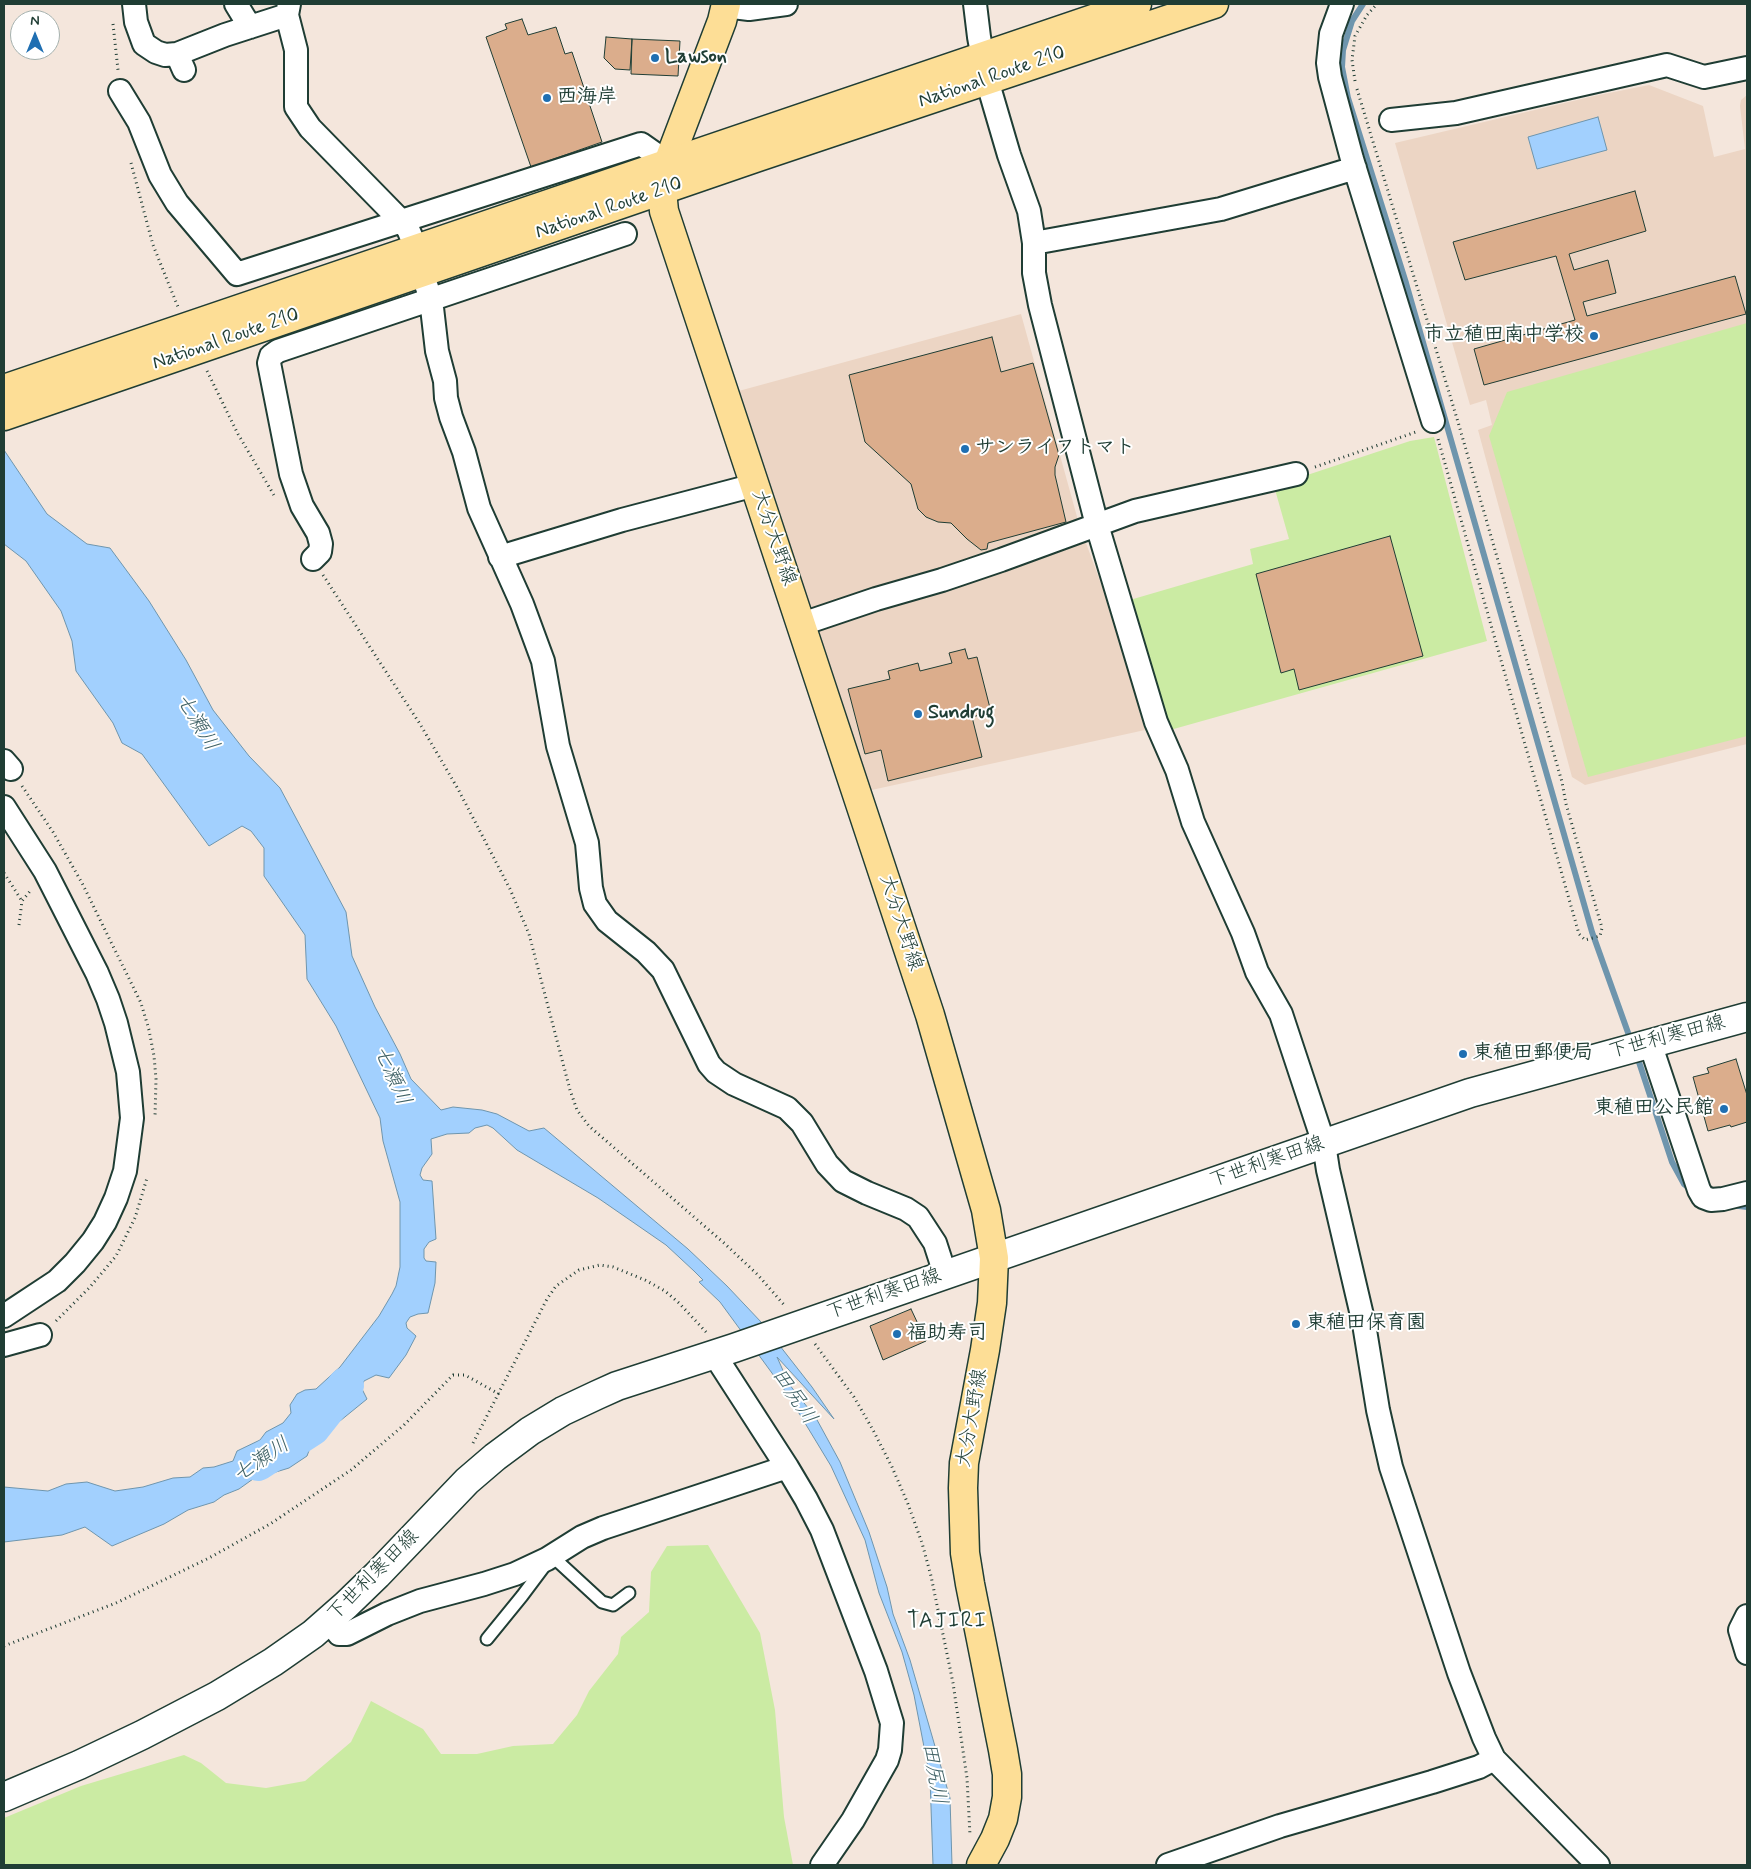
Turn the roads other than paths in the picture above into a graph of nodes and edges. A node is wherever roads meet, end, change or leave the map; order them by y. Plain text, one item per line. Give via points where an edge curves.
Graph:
1 (134, 4) edge
2 (236, 4) edge
3 (786, 4) edge
4 (975, 4) edge
5 (1137, 4) edge
6 (1214, 4) edge
7 (1342, 4) edge
8 (726, 5) edge
9 (288, 9) edge
10 (250, 27) junction
11 (984, 68) junction
12 (1747, 68) edge
13 (120, 91) dead end
14 (1391, 120) dead end
15 (668, 163) junction
16 (1355, 168) junction
17 (662, 191) junction
18 (401, 221) junction
19 (625, 234) dead end
20 (1034, 243) junction
21 (419, 261) junction
22 (431, 300) junction
23 (176, 343) junction
24 (4, 389) edge
25 (4, 416) edge
26 (1432, 430) road end
27 (1296, 474) road end
28 (755, 485) junction
29 (1097, 525) junction
30 (500, 557) junction
31 (313, 559) road end
32 (802, 624) junction
33 (4, 807) edge
34 (1747, 1016) edge
35 (1650, 1043) junction
36 (1324, 1144) junction
37 (1747, 1193) edge
38 (994, 1258) junction
39 (945, 1274) junction
40 (4, 1316) edge
41 (40, 1335) road end
42 (4, 1345) edge
43 (719, 1346) junction
44 (787, 1467) junction
45 (552, 1556) junction
46 (629, 1593) dead end
47 (1747, 1616) edge
48 (329, 1621) junction
49 (487, 1639) dead end
50 (1747, 1653) edge
51 (1494, 1759) junction
52 (4, 1797) edge
53 (1230, 1844) junction
54 (975, 1854) edge
55 (822, 1865) edge
56 (1168, 1865) edge
57 (1225, 1865) edge
58 (1598, 1865) edge

1 - 10 street via 144,44 181,62
2 - 10 street
3 - 8 street via 749,9
4 - 11 street
5 - 11 main road, National Route 210
6 - 11 main road, National Route 210
7 - 16 street via 1331,34 1328,63
8 - 15 main road, 大分大野線
9 - 10 street
9 - 18 street via 296,50 296,107 310,128
11 - 15 main road, National Route 210
11 - 17 main road, National Route 210
11 - 20 street via 1029,211
12 - 14 street via 1704,78 1667,65 1456,113
13 - 18 street via 140,122 160,175 173,197 237,274
15 - 17 main road, 大分大野線
15 - 18 street via 641,144
15 - 21 main road, National Route 210
16 - 20 street via 1221,209
16 - 26 street
17 - 21 main road, National Route 210
17 - 28 main road, 大分大野線 via 664,211
18 - 21 street via 408,229
19 - 22 street
20 - 29 street via 1034,273 1040,305
21 - 22 street
21 - 23 main road, National Route 210
22 - 30 street via 448,409 479,508
22 - 31 street via 271,356 269,363 291,474 321,544 320,552
23 - 24 main road, National Route 210
23 - 25 main road, National Route 210
27 - 29 street via 1135,511
28 - 30 street
28 - 32 main road, 大分大野線
29 - 32 street via 942,580
29 - 36 street via 1156,722 1193,822 1257,972 1281,1014
30 - 39 street via 543,661 558,746 584,831 591,888 600,913 663,970 705,1058 716,1072 734,1084 787,1108 802,1124 827,1164 843,1180 918,1217 935,1243
32 - 38 main road, 大分大野線 via 930,1015 986,1210
33 - 40 street via 45,871 97,973 116,1022 129,1080 132,1118 124,1171 116,1198 93,1241 57,1281
34 - 35 main road, 下世利寒田線
35 - 36 main road, 下世利寒田線 via 1470,1093
35 - 37 street via 1698,1190 1711,1200
36 - 38 main road, 下世利寒田線
36 - 51 street via 1391,1467 1459,1673
38 - 39 main road, 下世利寒田線
38 - 54 main road, 大分大野線 via 992,1302 964,1462 963,1488 965,1553 1004,1750 1007,1797 995,1839
39 - 43 main road, 下世利寒田線
41 - 42 street
43 - 44 street
43 - 48 main road, 下世利寒田線 via 616,1386 563,1411 524,1435 467,1481 378,1575
44 - 45 street via 603,1528
44 - 55 street via 833,1557 892,1723 887,1760 853,1820
45 - 46 lane via 602,1602 613,1605
45 - 48 street via 515,1574 401,1608 347,1634 339,1634
45 - 49 lane
47 - 50 street via 1740,1630
48 - 52 main road, 下世利寒田線 via 274,1662 217,1696 79,1765
51 - 53 street via 1479,1767
51 - 58 street
53 - 56 street
53 - 57 street

